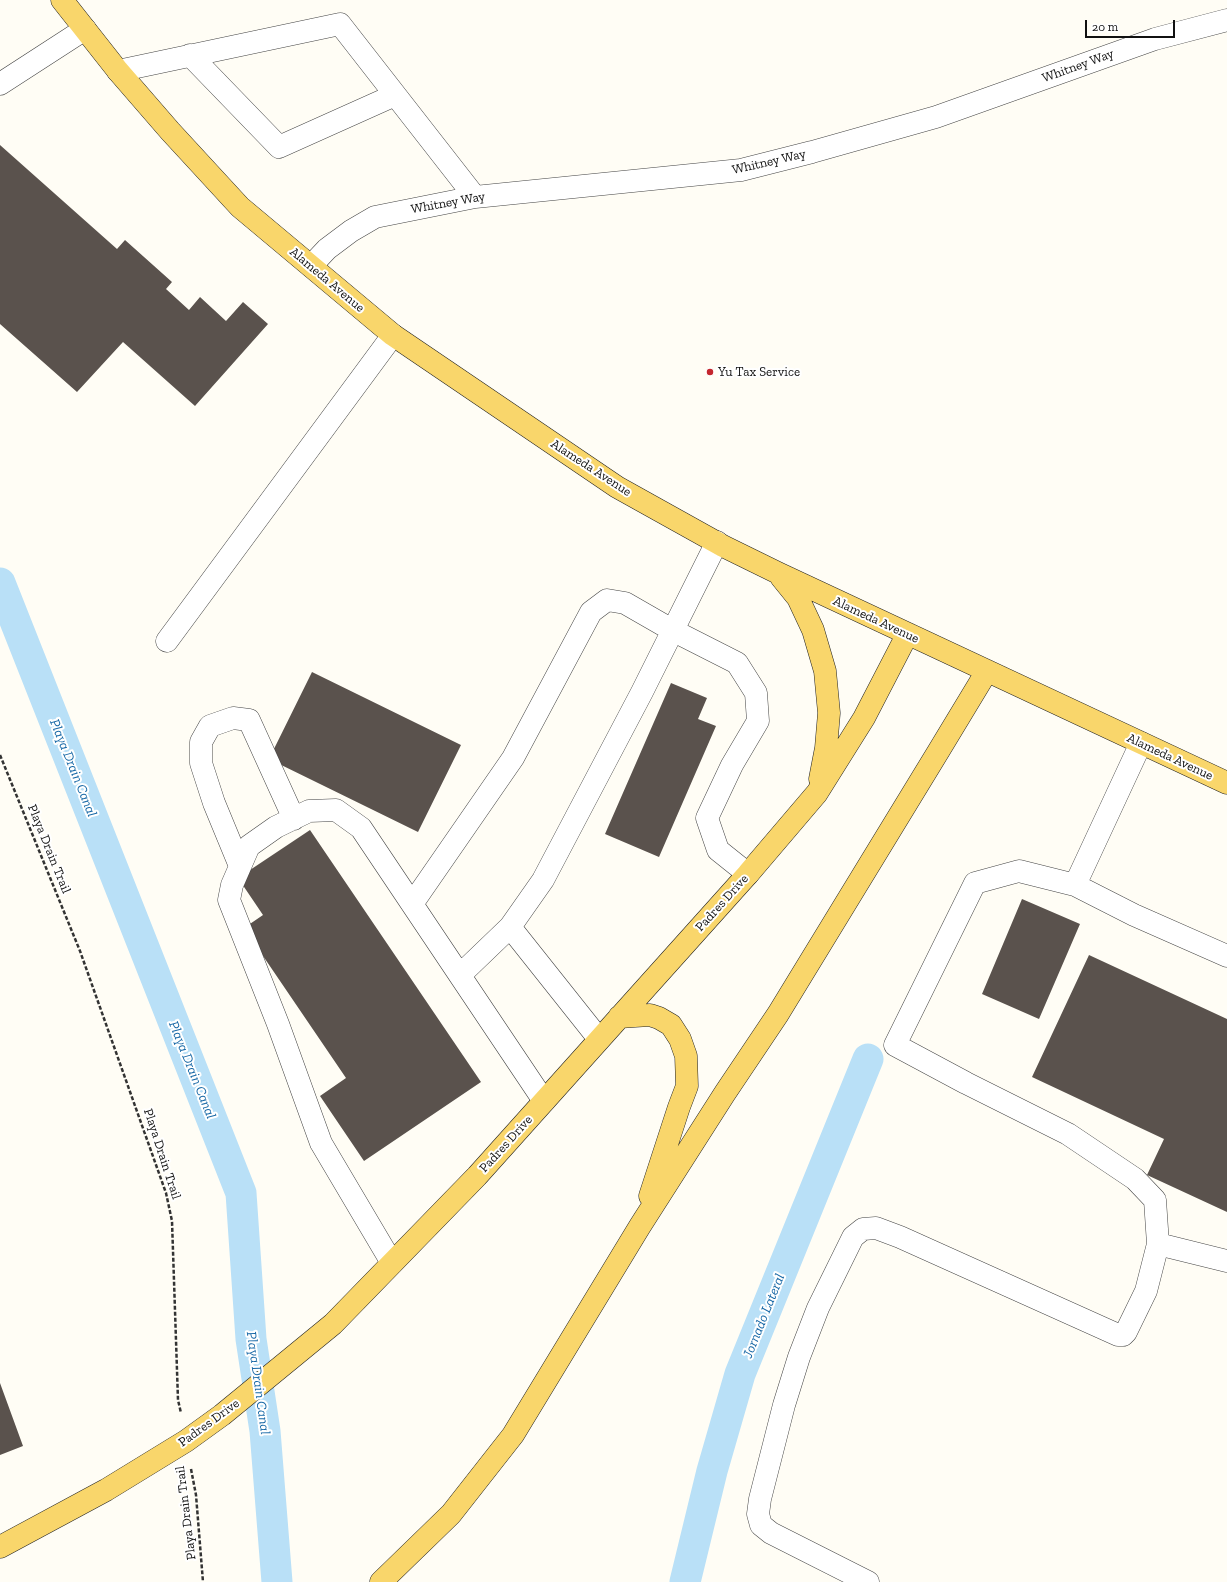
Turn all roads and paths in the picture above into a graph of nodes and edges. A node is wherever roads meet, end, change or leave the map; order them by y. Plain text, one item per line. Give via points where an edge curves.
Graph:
1 (62, 0) edge
2 (1227, 20) edge
3 (85, 29) junction
4 (190, 55) junction
5 (118, 71) junction
6 (0, 84) edge
7 (395, 95) junction
8 (475, 197) junction
9 (311, 266) junction
10 (393, 336) junction
11 (717, 542) junction
12 (778, 573) junction
13 (672, 630) junction
14 (907, 635) junction
15 (167, 641) dead end
16 (987, 671) junction
17 (1141, 743) junction
18 (0, 755) edge
19 (1227, 783) edge
20 (817, 793) junction
21 (294, 819) junction
22 (240, 866) junction
23 (748, 874) junction
24 (1075, 885) junction
25 (412, 904) junction
26 (510, 927) junction
27 (1227, 956) edge
28 (460, 975) junction
29 (618, 1017) junction
30 (599, 1039) junction
31 (544, 1101) junction
32 (640, 1226) junction
33 (1158, 1244) junction
34 (1227, 1261) edge
35 (392, 1263) junction
36 (186, 1441) junction
37 (0, 1547) edge
38 (203, 1582) edge
39 (381, 1582) edge
40 (868, 1582) edge

1 - 3 main road, Alameda Avenue
2 - 8 street, Whitney Way via 1155,39 936,117 741,170
3 - 5 main road, Alameda Avenue
3 - 6 street
4 - 5 street
4 - 7 street via 340,24
4 - 7 street via 280,147
5 - 9 main road, Alameda Avenue via 240,207
7 - 8 street
8 - 9 street, Whitney Way via 375,217 327,249
9 - 10 main road, Alameda Avenue
10 - 11 main road, Alameda Avenue via 617,487
10 - 15 street
11 - 12 main road, Alameda Avenue
11 - 13 street
12 - 14 main road, Alameda Avenue
12 - 20 main road via 798,598 813,630 825,671 829,713 826,748
13 - 23 street via 737,663 756,693 758,721 732,765 707,818 718,850
13 - 25 street via 625,603 607,600 591,612 513,758
13 - 26 street via 543,880
14 - 16 main road, Alameda Avenue
14 - 20 main road, Padres Drive via 864,718
16 - 17 main road, Alameda Avenue
16 - 32 main road via 778,1014
17 - 19 main road, Alameda Avenue
17 - 24 street
18 - 36 path, Playa Drain Trail via 80,951 166,1193 172,1221 178,1400
20 - 23 main road, Padres Drive
21 - 22 street via 276,827 249,846
21 - 22 street via 249,720 233,718 210,726 201,742 201,763 214,803
21 - 25 street via 309,811 336,810 361,828
22 - 35 street via 229,900 321,1143
23 - 29 main road, Padres Drive
24 - 27 street via 1134,915
24 - 33 street via 1019,871 975,883 895,1045 1068,1134 1135,1180 1156,1200
25 - 28 street
26 - 28 street
26 - 30 street
28 - 31 street
29 - 30 main road, Padres Drive
29 - 32 main road via 650,1015 659,1018 671,1025 680,1039 686,1056 687,1086
30 - 31 main road, Padres Drive
31 - 35 main road, Padres Drive via 477,1176
32 - 39 main road via 513,1435 451,1514
33 - 34 street
33 - 40 street via 1146,1291 1126,1332 1118,1335 876,1228 863,1229 853,1237 818,1308 799,1357 784,1405 758,1514 761,1525 771,1533
35 - 36 main road, Padres Drive via 333,1324 222,1415
36 - 37 main road, Padres Drive via 106,1490
36 - 38 path, Playa Drain Trail via 196,1495

